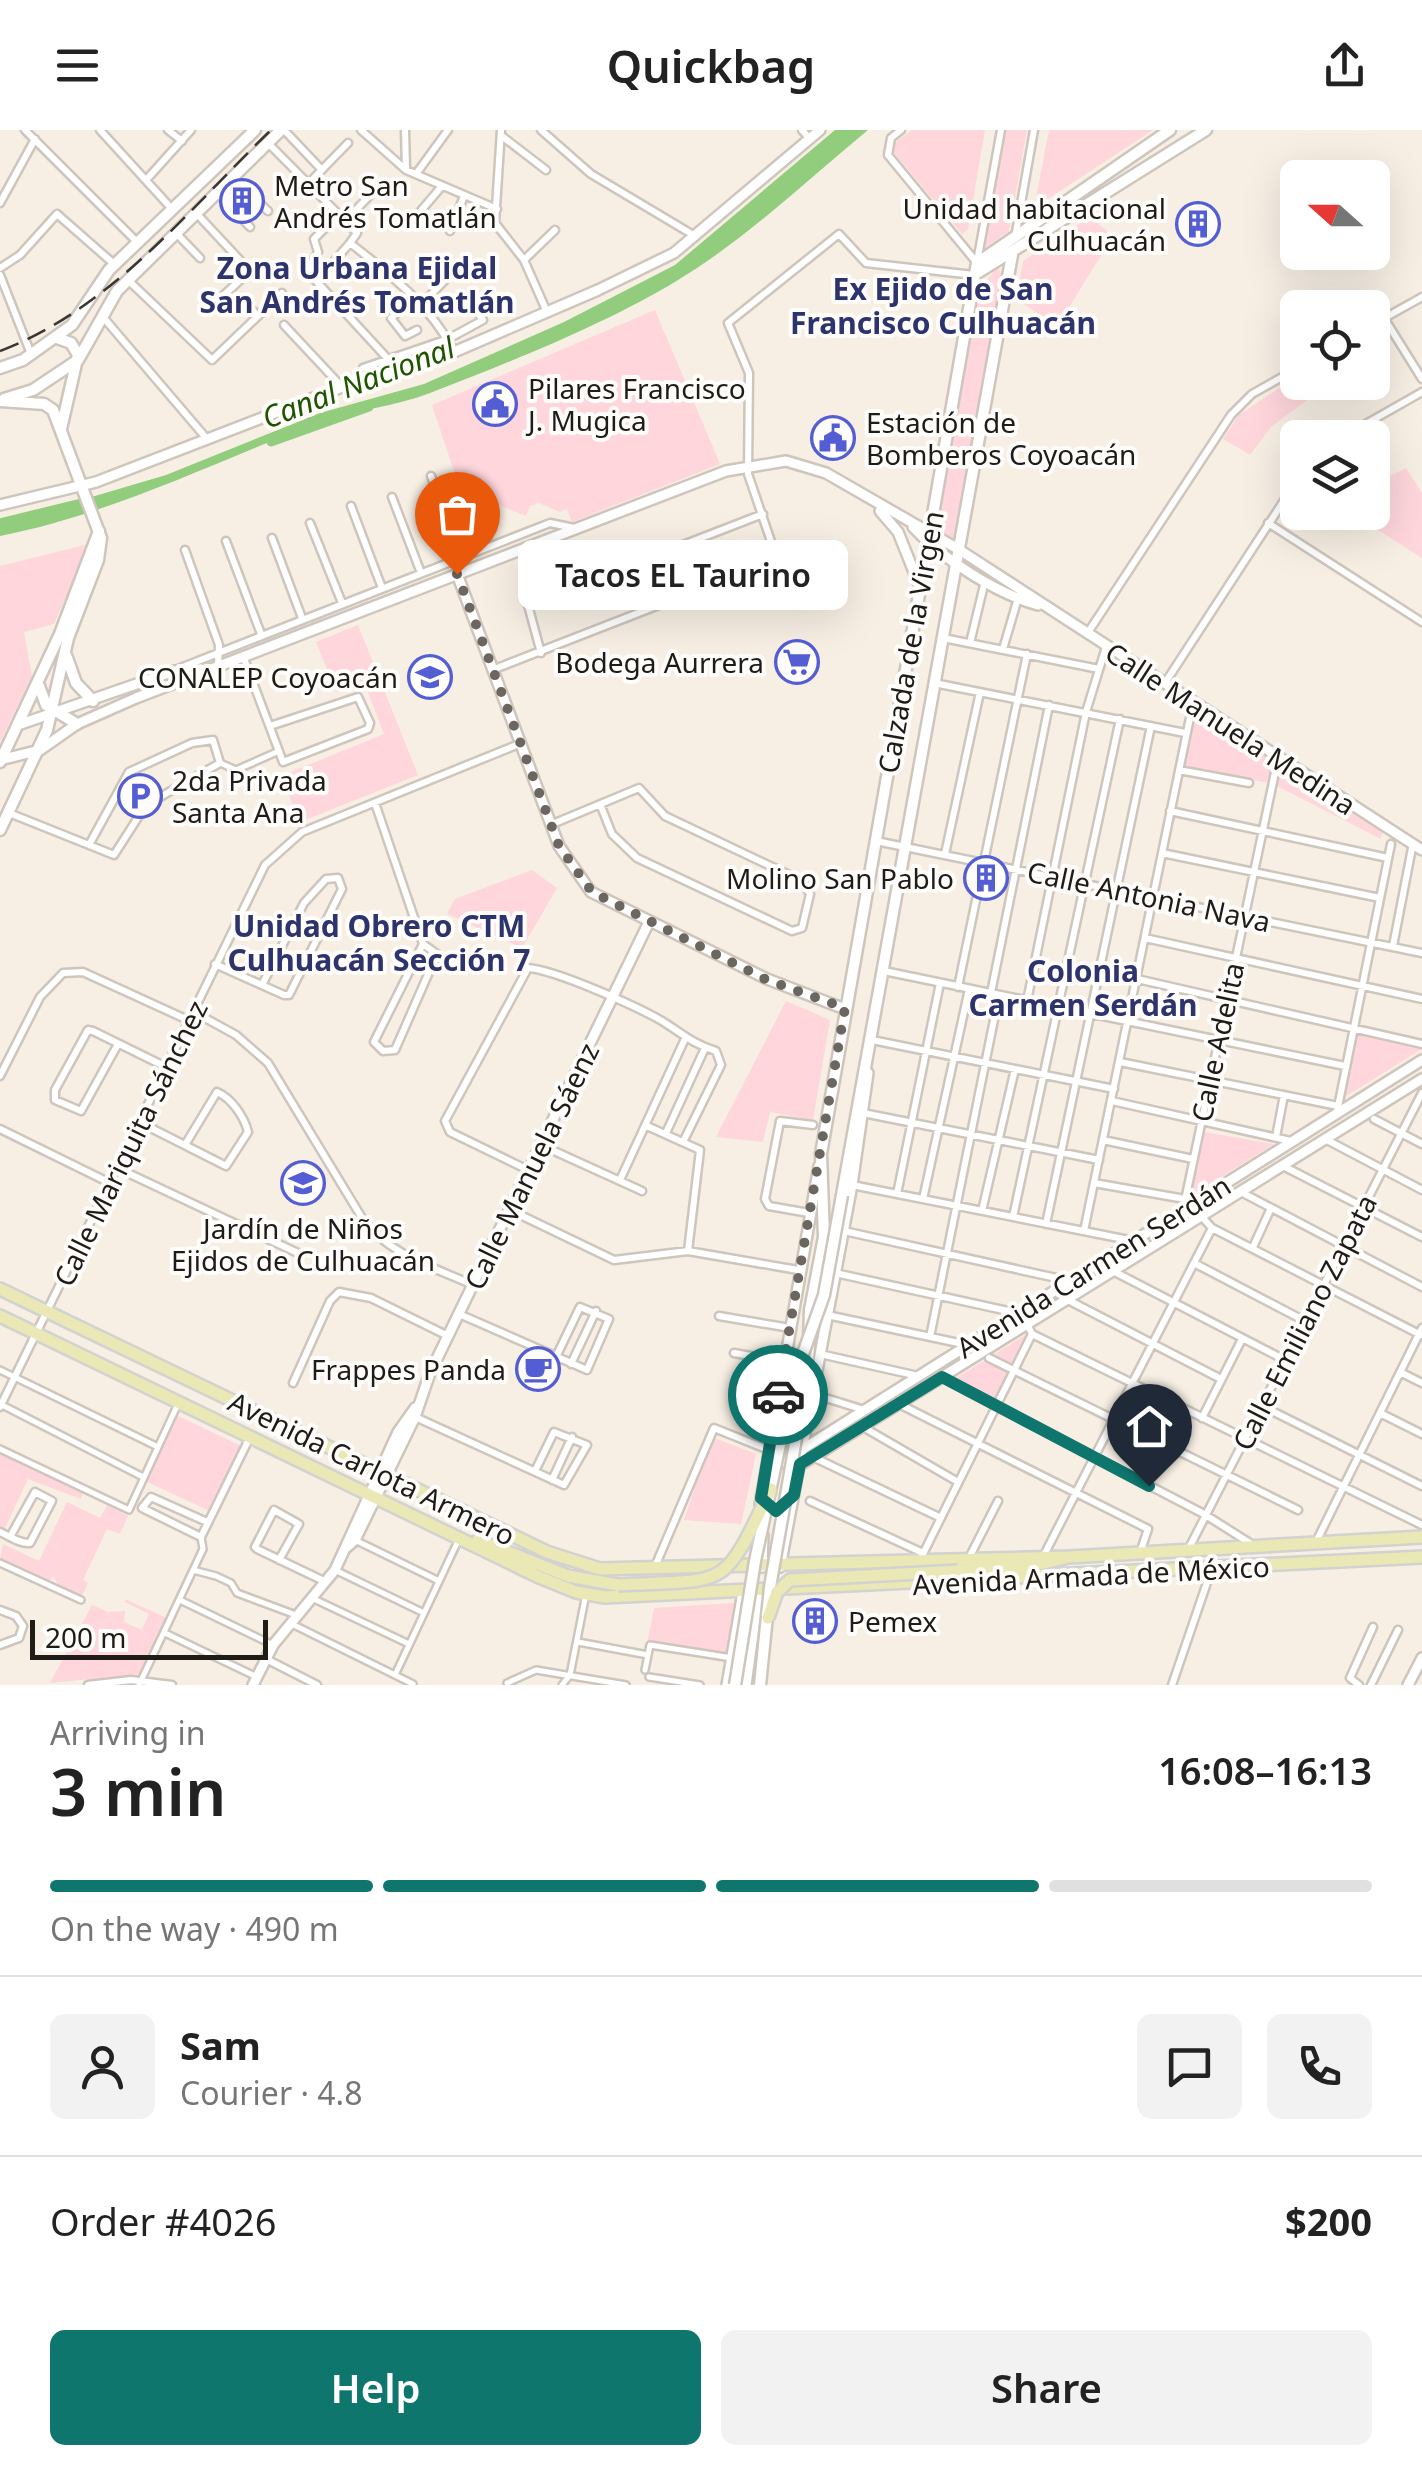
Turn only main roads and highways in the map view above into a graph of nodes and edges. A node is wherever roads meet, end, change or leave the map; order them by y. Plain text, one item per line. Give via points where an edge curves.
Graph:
1 (255, 130) edge
2 (283, 130) edge
3 (1170, 130) edge
4 (1206, 130) edge
5 (1012, 255) junction
6 (976, 269) junction
7 (57, 338) junction
8 (78, 360) junction
9 (0, 368) edge
10 (0, 400) edge
11 (60, 430) junction
12 (99, 531) junction
13 (65, 649) junction
14 (40, 680) junction
15 (93, 701) road end
16 (52, 711) junction
17 (77, 724) road end
18 (0, 761) edge
19 (0, 830) edge
20 (0, 1289) edge
21 (0, 1316) edge
22 (772, 1489) junction
23 (441, 1529) junction
24 (1422, 1537) edge
25 (1069, 1557) junction
26 (1422, 1557) edge
27 (762, 1567) joint
28 (759, 1592) joint
29 (768, 1618) junction
30 (731, 1685) edge
31 (760, 1685) edge

1 - 7 main road via 115,265
2 - 8 main road via 128,280
3 - 6 main road via 1016,232
4 - 5 main road
5 - 6 main road
5 - 22 main road, Calzada de la Virgen, bridge via 824,1294 794,1379
6 - 29 main road, Calzada de la Virgen, bridge via 821,1154 824,1237
7 - 8 main road via 71,343
7 - 9 main road
8 - 10 main road via 33,390
8 - 11 main road
10 - 11 main road via 49,406
11 - 12 main road
12 - 13 main road via 98,560
12 - 14 main road
13 - 15 main road via 76,683
13 - 16 main road
14 - 16 main road
14 - 18 main road
16 - 17 main road
16 - 19 main road
20 - 27 main road, Avenida Carlota Armero via 565,1560 600,1570
21 - 23 main road, Avenida Carlota Armero
22 - 23 main road, bridge via 739,1558 721,1575 700,1581 618,1584 568,1576
22 - 30 main road, Calzada de la Virgen, bridge
23 - 28 main road, Avenida Carlota Armero via 586,1594
24 - 25 main road, Avenida Armada de México
25 - 27 main road, Avenida Armada de México
25 - 29 main road, bridge via 1018,1569 802,1577 782,1584
26 - 28 main road, Avenida Armada de México
29 - 31 main road, Calzada de la Virgen, bridge

